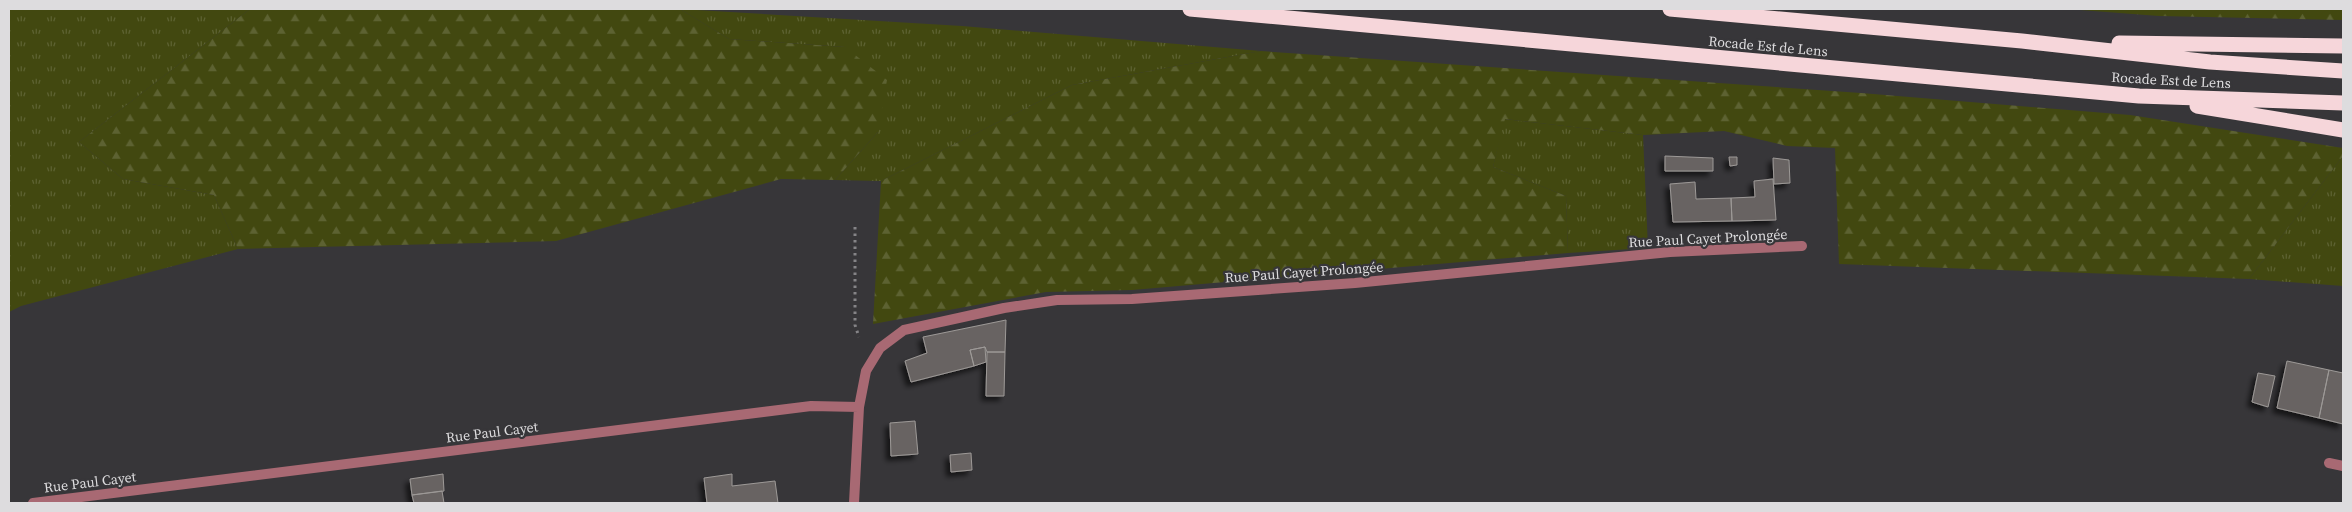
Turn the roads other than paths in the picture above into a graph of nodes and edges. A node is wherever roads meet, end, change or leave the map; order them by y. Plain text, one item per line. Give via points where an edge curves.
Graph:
1 (1190, 9) edge
2 (1670, 9) edge
3 (2022, 41) junction
4 (2343, 46) edge
5 (2343, 71) edge
6 (2138, 96) junction
7 (2343, 103) edge
8 (2343, 130) edge
9 (1802, 246) dead end
10 (859, 407) junction
11 (2329, 462) dead end
12 (2343, 466) edge
13 (33, 503) edge
14 (854, 503) edge

1 - 6 highway, Rocade Est de Lens
2 - 3 highway, Rocade Est de Lens
3 - 4 highway
3 - 5 highway, Rocade Est de Lens via 2210,62
6 - 7 highway, Rocade Est de Lens
6 - 8 highway
9 - 10 street, Rue Paul Cayet Prolongée via 1670,252 1355,283 1132,299 1057,300 1004,308 904,330 880,348 874,357 866,371
10 - 13 street, Rue Paul Cayet via 811,406
10 - 14 street
11 - 12 street

